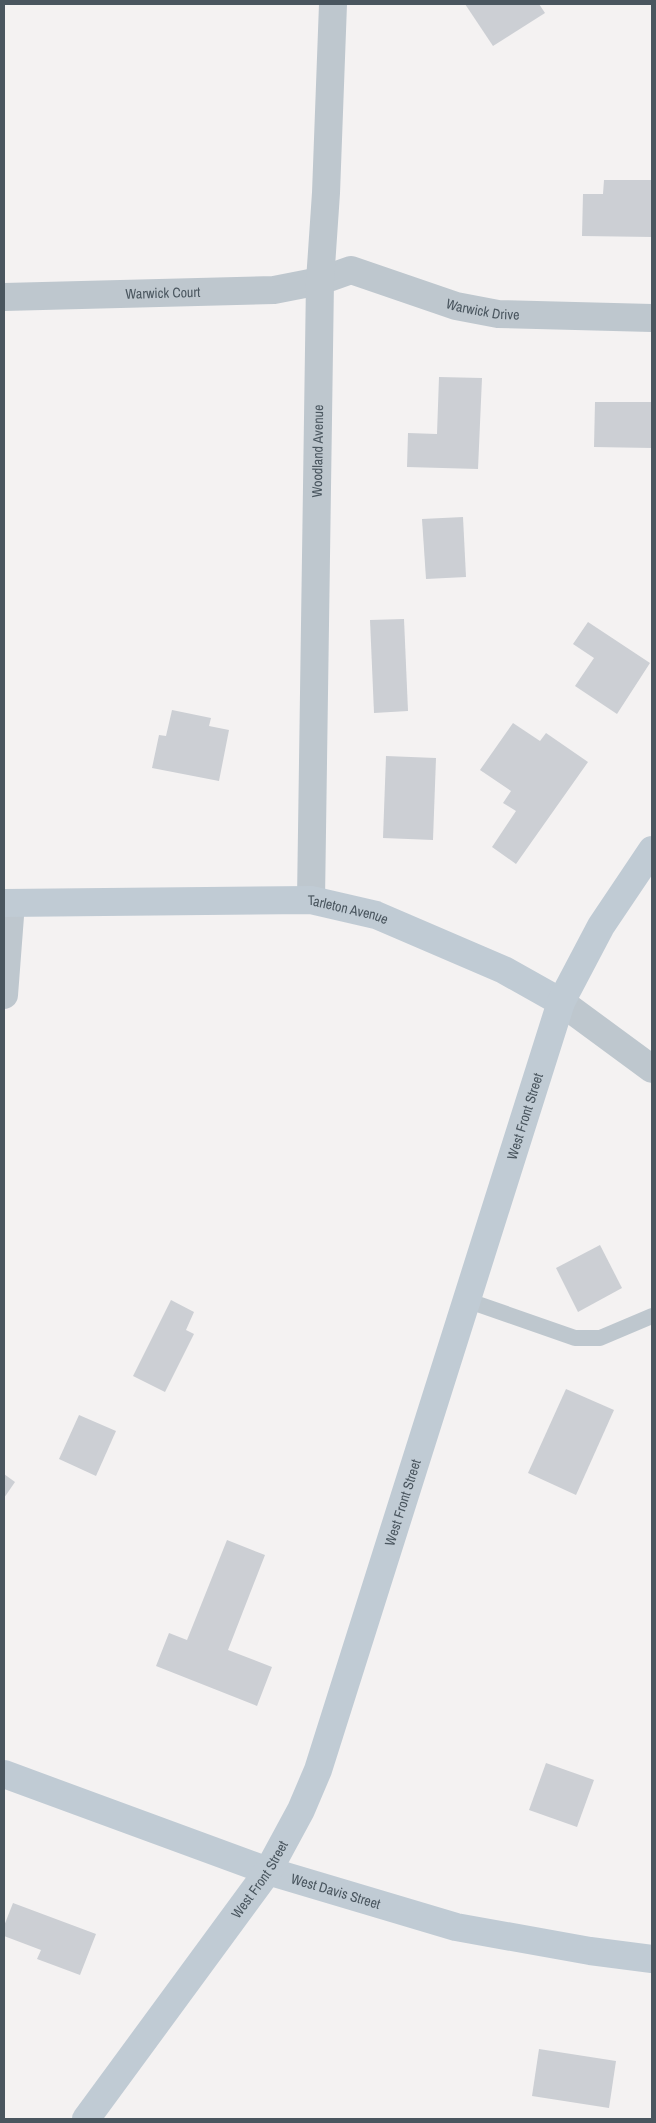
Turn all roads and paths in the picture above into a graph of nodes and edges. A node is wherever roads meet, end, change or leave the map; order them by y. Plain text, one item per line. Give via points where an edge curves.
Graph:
1 (333, 4) edge
2 (320, 280) junction
3 (4, 297) edge
4 (652, 318) edge
5 (652, 850) edge
6 (311, 900) junction
7 (7, 903) edge
8 (4, 995) edge
9 (561, 1002) junction
10 (652, 1069) edge
11 (466, 1300) junction
12 (652, 1316) edge
13 (4, 1774) edge
14 (268, 1871) junction
15 (652, 1959) edge
16 (86, 2119) edge

1 - 2 street, Woodland Avenue
2 - 3 street, Warwick Court via 274,290
2 - 4 street, Warwick Drive via 351,270 456,306 498,314
2 - 6 street, Woodland Avenue
5 - 9 street, West Front Street via 601,926
6 - 7 street, Tarleton Avenue
6 - 9 street, Tarleton Avenue via 376,915 504,970
7 - 8 street
9 - 10 street, Tarleton Avenue
9 - 11 street, West Front Street
11 - 12 lane via 575,1338 600,1338
11 - 14 street, West Front Street via 318,1770 301,1810
13 - 14 street, West Davis Street
14 - 15 street, West Davis Street via 456,1927
14 - 16 street, West Front Street

